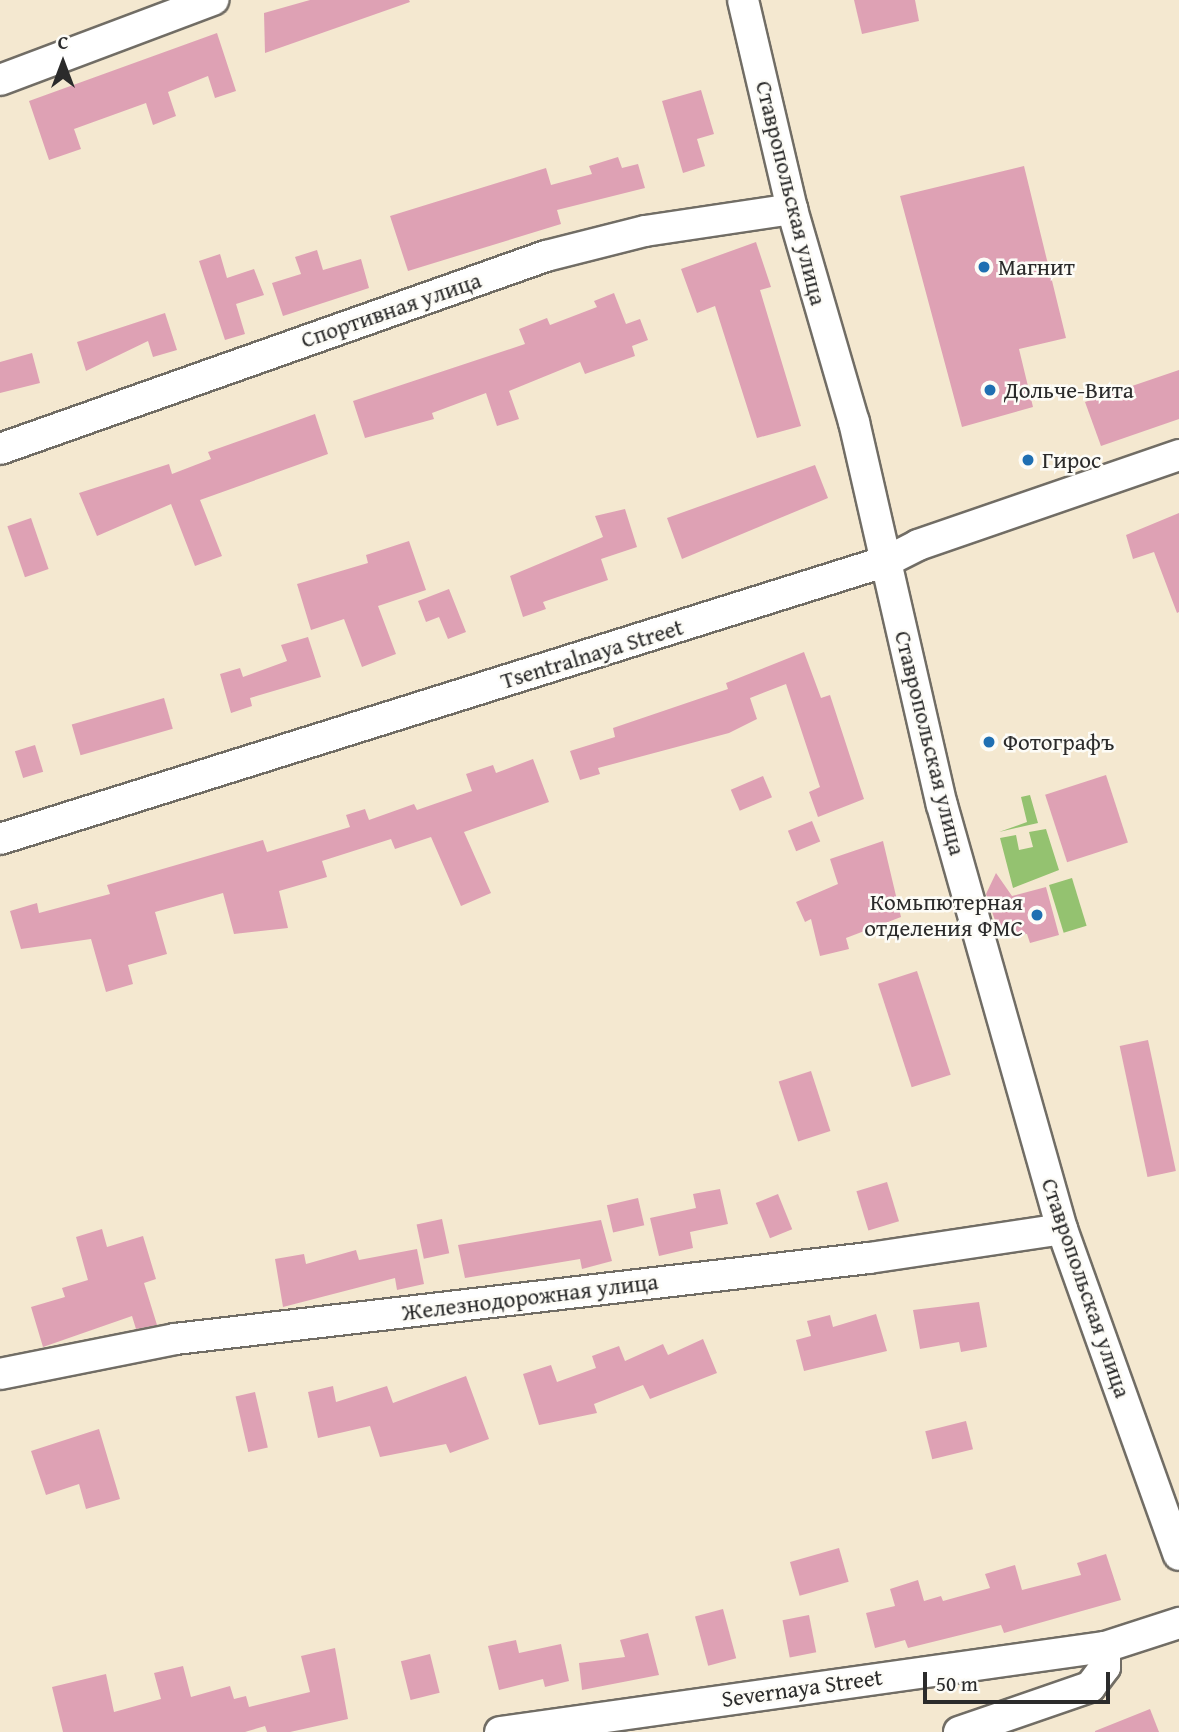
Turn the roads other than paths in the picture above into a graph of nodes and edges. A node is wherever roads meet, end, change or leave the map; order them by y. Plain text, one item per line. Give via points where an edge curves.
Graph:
1 (213, 0) edge
2 (743, 0) edge
3 (0, 80) edge
4 (792, 209) junction
5 (0, 449) edge
6 (1179, 455) edge
7 (887, 561) junction
8 (0, 839) edge
9 (1062, 1229) junction
10 (0, 1374) edge
11 (1179, 1555) edge
12 (1179, 1623) edge
13 (1105, 1647) junction
14 (500, 1732) edge
15 (959, 1732) edge

1 - 3 street
2 - 4 street, Ставропольская улица
4 - 5 street, Спортивная улица via 645,231 546,256
4 - 7 street, Ставропольская улица
6 - 7 street, Tsentralnaya Street via 918,545
7 - 8 street, Tsentralnaya Street
7 - 9 street, Ставропольская улица via 942,805
9 - 10 street, Железнодорожная улица via 869,1258 175,1339
9 - 11 street, Ставропольская улица
12 - 13 street, Severnaya Street
13 - 14 street, Severnaya Street
13 - 15 street via 1105,1667 1090,1687

